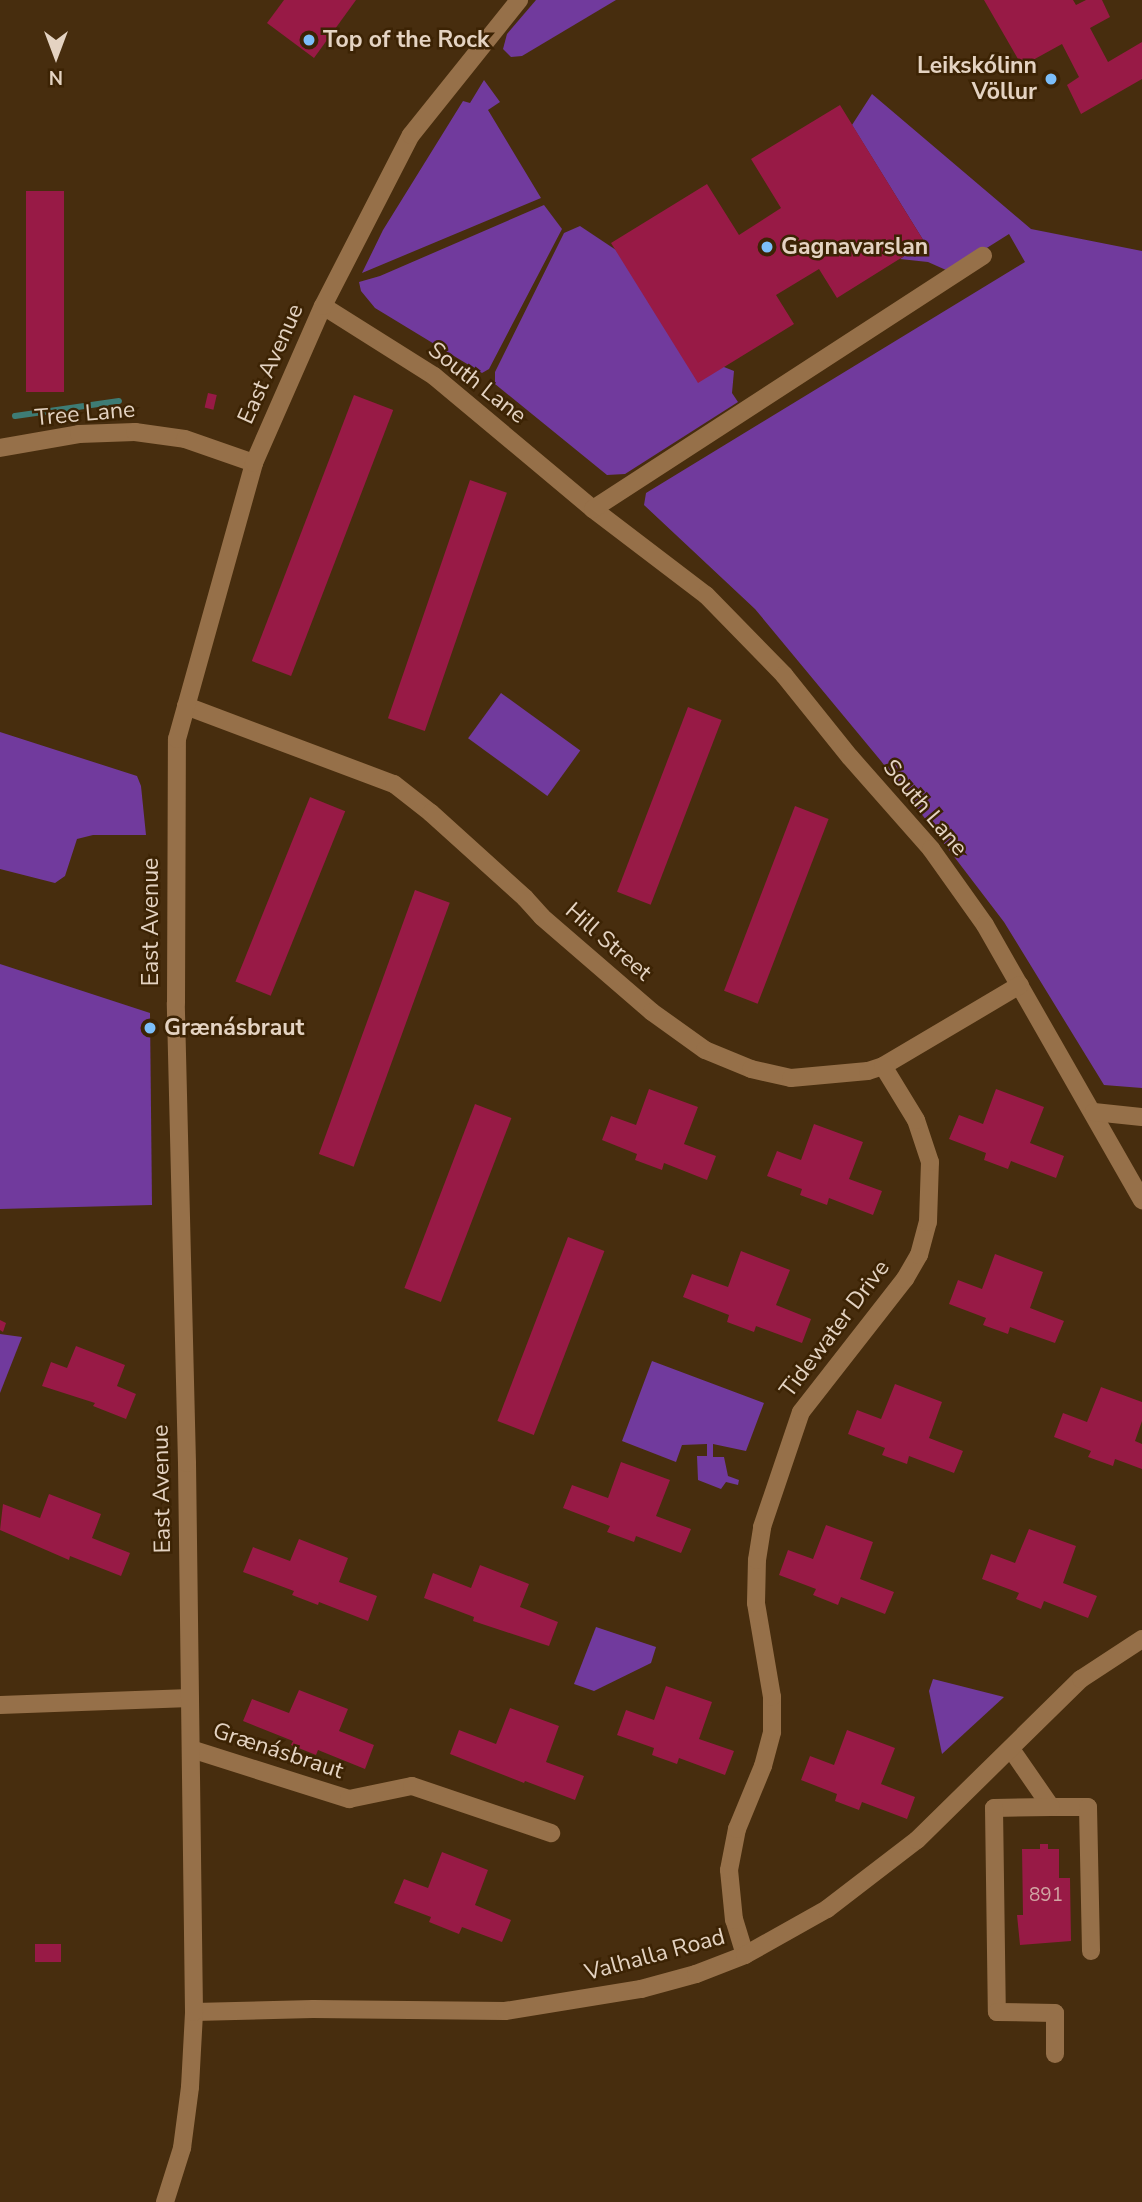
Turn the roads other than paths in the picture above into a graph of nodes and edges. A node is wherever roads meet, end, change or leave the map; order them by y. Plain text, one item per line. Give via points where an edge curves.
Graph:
1 (519, 0) edge
2 (983, 256) dead end
3 (323, 306) junction
4 (0, 448) edge
5 (254, 463) junction
6 (593, 509) junction
7 (186, 706) junction
8 (1020, 985) junction
9 (883, 1066) junction
10 (1094, 1112) junction
11 (1142, 1117) edge
12 (1142, 1200) edge
13 (1142, 1639) edge
14 (190, 1698) junction
15 (0, 1705) edge
16 (191, 1749) junction
17 (1012, 1749) junction
18 (1051, 1807) junction
19 (551, 1833) dead end
20 (1091, 1951) dead end
21 (745, 1955) junction
22 (194, 2012) junction
23 (1055, 2054) dead end
24 (165, 2202) edge

1 - 3 street, East Avenue via 411,135
2 - 6 street
3 - 5 street, East Avenue
3 - 6 street, South Lane via 434,376
4 - 5 street, Tree Lane via 79,434 135,432 185,439
5 - 7 street, East Avenue
6 - 8 street, South Lane via 706,595 784,675 931,849 985,925
7 - 9 street, Hill Street via 394,784 652,1012 705,1050 751,1069 791,1078
7 - 14 street, East Avenue via 177,739 176,1003
8 - 9 street, Hill Street
8 - 10 street, South Lane
9 - 21 street, Tidewater Drive via 916,1120 930,1161 928,1222 919,1255 905,1279 800,1412 762,1527 756,1603 772,1697 772,1732 737,1829 730,1870 734,1920
10 - 11 street
10 - 12 street, South Lane
13 - 17 street, Valhalla Road via 1081,1679
14 - 15 street
14 - 16 street, East Avenue
16 - 19 street, Grænásbraut via 349,1799 412,1786
16 - 22 street, East Avenue
17 - 18 street
17 - 21 street, Valhalla Road via 917,1840 827,1909
18 - 20 street via 1088,1807
18 - 23 street via 994,1808 997,2012 1055,2012
21 - 22 street, Valhalla Road via 641,1989 505,2011
22 - 24 street, East Avenue via 182,2148

